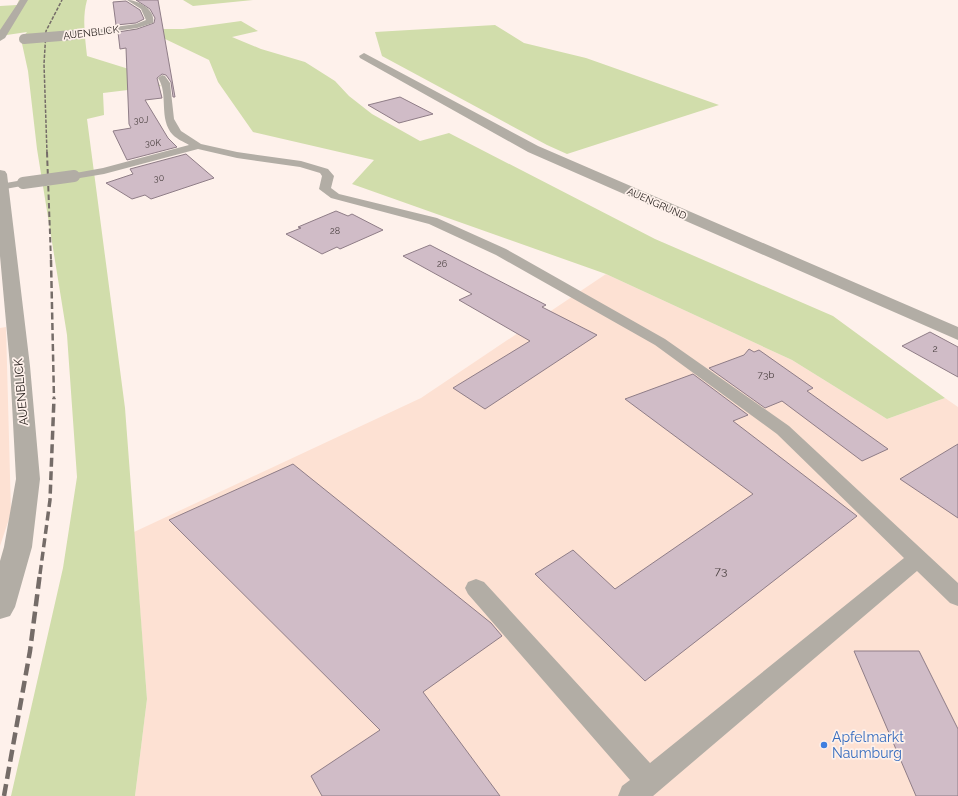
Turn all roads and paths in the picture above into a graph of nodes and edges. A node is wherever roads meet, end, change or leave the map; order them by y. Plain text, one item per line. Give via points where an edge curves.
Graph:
1 (24, 0) edge
2 (130, 0) edge
3 (73, 35) joint
4 (9, 40) edge
5 (364, 56) dead end
6 (162, 78) dead end
7 (198, 146) junction
8 (1, 189) edge
9 (958, 334) edge
10 (917, 559) junction
11 (476, 588) dead end
12 (958, 597) edge
13 (0, 607) edge
14 (641, 789) edge

1 - 4 street, AUENBLICK
2 - 3 lane, AUENBLICK via 138,3 149,14 150,21 137,26
3 - 4 street, AUENBLICK, bridge
5 - 9 street, AUENGRUND via 534,149
6 - 7 lane via 166,83 169,119 177,133
7 - 8 lane, bridge via 104,171 23,183
7 - 10 lane via 237,155 301,164 324,171 328,176 325,189 335,196 434,221 502,252 660,342 783,430
8 - 13 street, AUENBLICK via 20,366 28,479 18,547
10 - 12 lane
10 - 14 lane
11 - 14 lane

